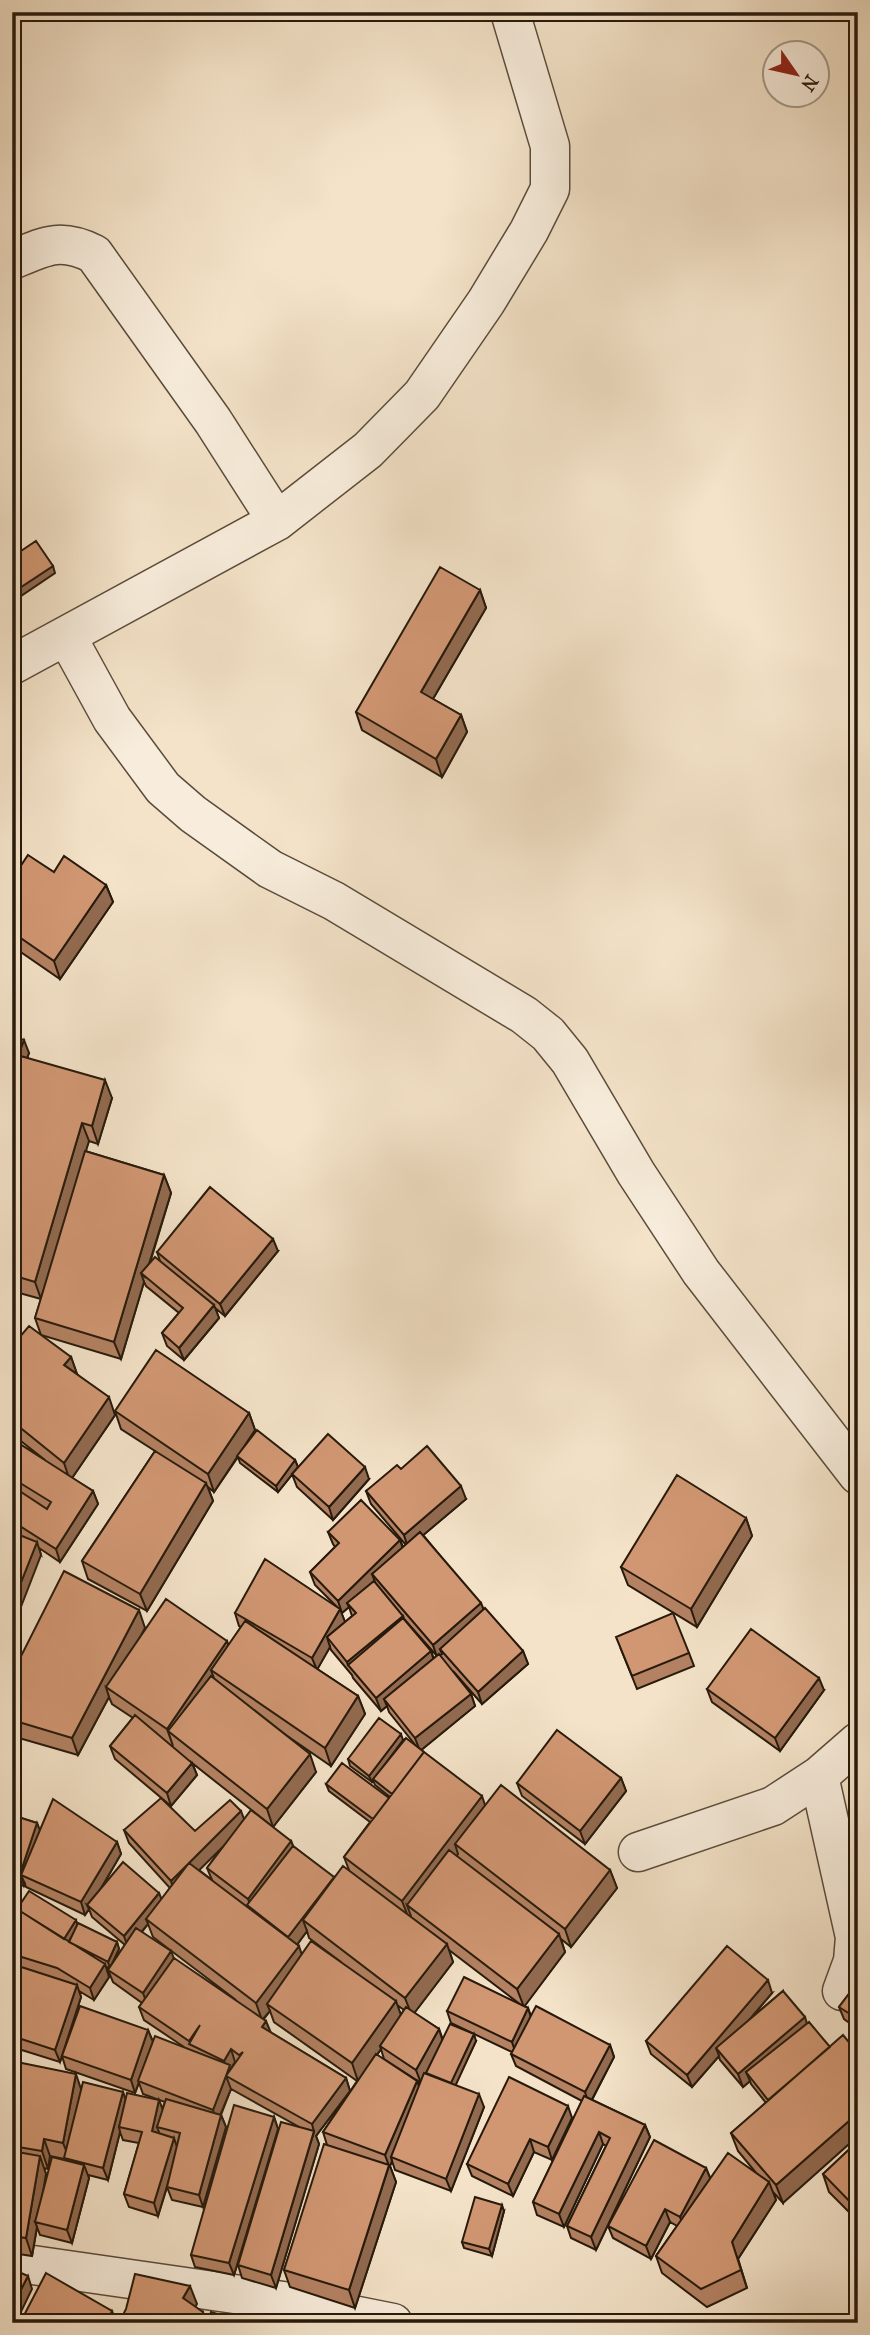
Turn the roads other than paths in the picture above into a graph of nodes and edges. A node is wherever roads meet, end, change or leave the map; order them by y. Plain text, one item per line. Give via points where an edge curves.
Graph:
1 (510, 12) edge
2 (12, 260) edge
3 (277, 521) junction
4 (67, 637) junction
5 (12, 665) edge
6 (858, 1475) edge
7 (858, 1742) edge
8 (819, 1776) junction
9 (638, 1852) dead end
10 (842, 1991) dead end
11 (12, 2262) edge
12 (393, 2323) edge

1 - 3 street via 550,146 550,188 493,290 422,395 368,450
2 - 3 street via 51,244 75,244 94,254 213,421
3 - 4 street
4 - 5 street
4 - 6 street via 112,719 163,788 193,814 270,869 334,901 548,1034 570,1061 701,1272
7 - 8 street
8 - 9 street via 773,1806
8 - 10 street via 855,1937 853,1961
11 - 12 street via 283,2301

